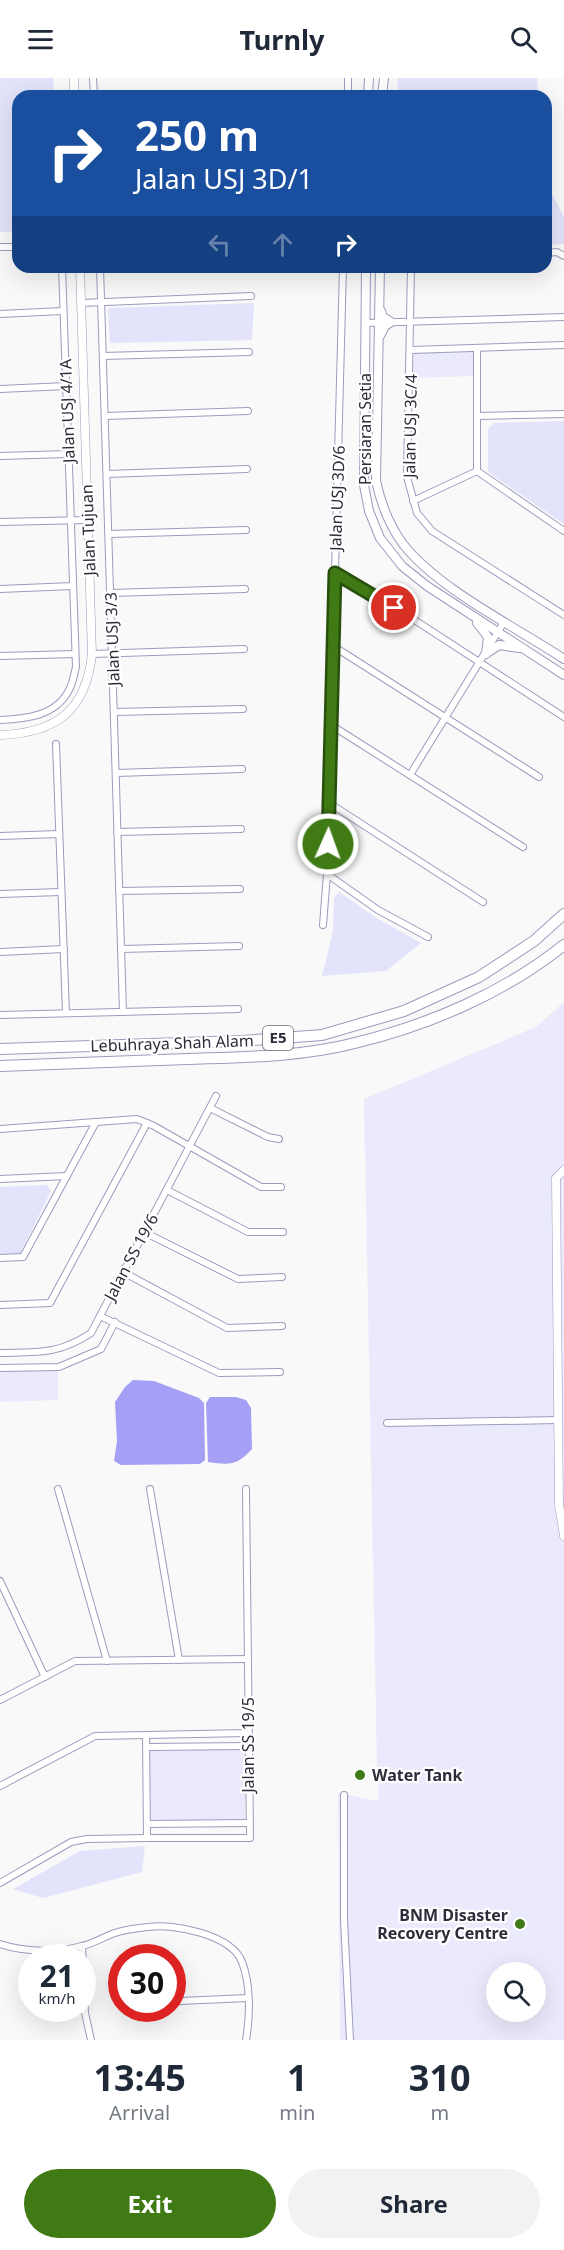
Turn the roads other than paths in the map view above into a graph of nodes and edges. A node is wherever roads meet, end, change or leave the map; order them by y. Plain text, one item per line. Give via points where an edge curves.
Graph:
1 (62, 273) edge
2 (80, 273) edge
3 (100, 273) edge
4 (343, 273) edge
5 (366, 273) edge
6 (380, 273) edge
7 (411, 273) edge
8 (251, 296) dead end
9 (379, 302) junction
10 (81, 303) junction
11 (102, 303) junction
12 (63, 311) junction
13 (0, 314) edge
14 (564, 317) edge
15 (391, 322) junction
16 (411, 322) junction
17 (366, 323) junction
18 (379, 323) junction
19 (378, 341) junction
20 (564, 345) edge
21 (477, 348) junction
22 (411, 350) junction
23 (249, 352) dead end
24 (103, 356) junction
25 (66, 386) junction
26 (0, 388) edge
27 (248, 411) dead end
28 (564, 414) edge
29 (105, 416) junction
30 (477, 416) junction
31 (68, 454) junction
32 (0, 456) edge
33 (247, 469) dead end
34 (477, 471) junction
35 (107, 474) junction
36 (412, 501) junction
37 (70, 520) junction
38 (88, 520) junction
39 (0, 522) edge
40 (246, 530) dead end
41 (564, 531) edge
42 (109, 534) junction
43 (335, 573) junction
44 (73, 586) junction
45 (0, 589) edge
46 (245, 589) dead end
47 (110, 593) junction
48 (468, 614) junction
49 (564, 615) edge
50 (504, 622) junction
51 (499, 634) junction
52 (333, 646) junction
53 (244, 649) dead end
54 (523, 649) junction
55 (112, 653) junction
56 (75, 654) junction
57 (92, 654) junction
58 (486, 654) junction
59 (0, 656) edge
60 (564, 659) edge
61 (481, 663) junction
62 (564, 675) edge
63 (243, 709) dead end
64 (114, 712) junction
65 (564, 717) edge
66 (446, 718) junction
67 (0, 720) edge
68 (331, 725) junction
69 (0, 735) edge
70 (56, 744) dead end
71 (242, 769) dead end
72 (116, 772) junction
73 (410, 775) junction
74 (539, 777) dead end
75 (329, 803) junction
76 (241, 829) dead end
77 (117, 832) junction
78 (59, 834) junction
79 (0, 836) edge
80 (524, 848) dead end
81 (327, 874) junction
82 (240, 889) dead end
83 (119, 891) junction
84 (62, 892) junction
85 (0, 894) edge
86 (483, 902) dead end
87 (564, 914) edge
88 (323, 925) dead end
89 (428, 937) dead end
90 (564, 945) edge
91 (239, 946) dead end
92 (64, 949) junction
93 (121, 949) junction
94 (0, 952) edge
95 (238, 1009) dead end
96 (123, 1012) junction
97 (66, 1013) junction
98 (0, 1015) edge
99 (0, 1050) edge
100 (0, 1066) edge
101 (216, 1096) dead end
102 (210, 1108) junction
103 (96, 1122) junction
104 (147, 1123) junction
105 (0, 1129) edge
106 (279, 1139) dead end
107 (189, 1148) junction
108 (564, 1170) edge
109 (67, 1176) junction
110 (0, 1179) edge
111 (281, 1187) dead end
112 (167, 1190) junction
113 (144, 1232) junction
114 (283, 1232) dead end
115 (0, 1258) edge
116 (123, 1272) junction
117 (282, 1277) dead end
118 (0, 1305) edge
119 (100, 1316) junction
120 (115, 1322) junction
121 (282, 1326) dead end
122 (0, 1353) edge
123 (0, 1368) edge
124 (280, 1372) dead end
125 (558, 1420) junction
126 (387, 1423) dead end
127 (246, 1488) dead end
128 (58, 1489) dead end
129 (150, 1490) dead end
130 (564, 1536) edge
131 (0, 1581) edge
132 (247, 1659) junction
133 (178, 1660) junction
134 (106, 1661) junction
135 (45, 1677) junction
136 (0, 1700) edge
137 (248, 1733) junction
138 (146, 1735) junction
139 (248, 1746) junction
140 (147, 1747) junction
141 (0, 1786) edge
142 (344, 1795) dead end
143 (249, 1823) junction
144 (147, 1824) junction
145 (147, 1838) junction
146 (0, 1883) edge
147 (0, 1944) edge
148 (87, 1944) edge
149 (18, 1949) edge
150 (248, 1998) junction
151 (186, 2001) edge
152 (87, 2022) edge
153 (91, 2040) edge
154 (246, 2040) edge
155 (350, 2040) edge

1 - 12 street, Jalan USJ 4/1A
2 - 10 street, Jalan Tujuan
3 - 11 street, Jalan USJ 3/3
4 - 43 street, Jalan USJ 3D/6
5 - 17 main road, Persiaran Setia
6 - 9 main road, Persiaran Setia
7 - 16 street, Jalan USJ 3C/4
8 - 11 street
9 - 15 main road via 383,317
9 - 18 main road, Persiaran Setia
10 - 11 street
10 - 38 street, Jalan Tujuan
11 - 24 street, Jalan USJ 3/3
12 - 13 street
12 - 25 street, Jalan USJ 4/1A
14 - 16 street
15 - 16 street
15 - 18 street
15 - 19 main road via 381,331
16 - 22 street, Jalan USJ 3C/4
17 - 18 street
17 - 48 main road, Persiaran Setia via 363,465 369,511 380,538 402,566
18 - 19 main road, Persiaran Setia
19 - 50 main road, Persiaran Setia via 376,481 381,504 404,544 422,563
20 - 21 street
21 - 22 street
21 - 30 street
22 - 36 street, Jalan USJ 3C/4 via 407,477
23 - 24 street
24 - 29 street, Jalan USJ 3/3
25 - 26 street
25 - 31 street, Jalan USJ 4/1A
27 - 29 street
28 - 30 street
29 - 35 street, Jalan USJ 3/3
30 - 34 street
31 - 32 street
31 - 37 street, Jalan USJ 4/1A
33 - 35 street
34 - 36 street
34 - 41 street
35 - 42 street, Jalan USJ 3/3
36 - 49 street, Jalan USJ 3C/4 via 432,531
37 - 38 street
37 - 39 street
37 - 44 street, Jalan USJ 4/1A
38 - 57 street, Jalan Tujuan
40 - 42 street
42 - 47 street, Jalan USJ 3/3
43 - 52 street, Jalan USJ 3D/6
43 - 61 street
44 - 45 street
44 - 56 street, Jalan USJ 4/1A
46 - 47 street
47 - 55 street, Jalan USJ 3/3
48 - 51 main road, Persiaran Setia
48 - 58 main road via 488,637
50 - 51 street
50 - 60 main road, Persiaran Setia
51 - 54 main road, Persiaran Setia
51 - 58 street
52 - 66 street
52 - 68 street, Jalan USJ 3D/6
53 - 55 street
54 - 58 main road via 499,645
54 - 62 main road, Persiaran Setia
55 - 57 street
55 - 64 street, Jalan USJ 3/3
56 - 59 street
56 - 67 street, Jalan USJ 4/1A via 70,689 59,704 45,713
57 - 69 street, Jalan Tujuan via 88,682 66,716 44,728
58 - 61 street
61 - 65 street
61 - 66 street
63 - 64 street
64 - 72 street, Jalan USJ 3/3
66 - 73 street
66 - 74 street
68 - 73 street
68 - 75 street, Jalan USJ 3D/6
70 - 78 street
71 - 72 street
72 - 77 street, Jalan USJ 3/3
73 - 80 street
75 - 81 street, Jalan USJ 3D/6
75 - 86 street
76 - 77 street
77 - 83 street, Jalan USJ 3/3
78 - 79 street
78 - 84 street
81 - 88 street, Jalan USJ 3D/6
81 - 89 street via 378,910
82 - 83 street
83 - 93 street, Jalan USJ 3/3
84 - 85 street
84 - 92 street
87 - 99 highway, Lebuhraya Shah Alam / E5 via 534,940 479,977 404,1011 322,1035
90 - 100 highway, Lebuhraya Shah Alam / E5 via 536,967 476,1000 418,1024 354,1043 293,1054
91 - 93 street
92 - 94 street
92 - 97 street
93 - 96 street, Jalan USJ 3/3
95 - 96 street
96 - 97 street
97 - 98 street
101 - 102 street, Jalan SS 19/6
102 - 106 street
102 - 107 street, Jalan SS 19/6
103 - 104 street via 137,1119
103 - 105 street
103 - 109 street
104 - 107 street
104 - 118 street via 50,1303
107 - 111 street via 261,1187
107 - 112 street, Jalan SS 19/6
108 - 125 street via 556,1178
109 - 110 street
109 - 115 street via 23,1257
112 - 113 street, Jalan SS 19/6
112 - 114 street via 248,1232
113 - 116 street, Jalan SS 19/6
113 - 117 street via 238,1279
116 - 119 street, Jalan SS 19/6
116 - 121 street via 227,1328
119 - 120 street
119 - 122 street, Jalan SS 19/6 via 90,1333 55,1352
120 - 123 street via 101,1349 59,1367
120 - 124 street via 219,1373
125 - 126 street
125 - 130 street via 559,1505
127 - 132 street, Jalan SS 19/5
128 - 134 street
129 - 133 street
131 - 135 street
132 - 133 street
132 - 137 street, Jalan SS 19/5
133 - 134 street
134 - 135 street via 75,1661
135 - 136 street
137 - 138 street
137 - 139 street, Jalan SS 19/5
138 - 140 street
138 - 141 street via 94,1736
139 - 140 street
139 - 143 street, Jalan SS 19/5
140 - 144 street
142 - 155 street via 344,1920
143 - 144 street
143 - 145 street via 250,1838
144 - 145 street
145 - 146 street via 71,1842
147 - 149 street
148 - 150 street via 150,1926 185,1929 218,1938 242,1959
150 - 151 street
150 - 154 street
152 - 153 street

